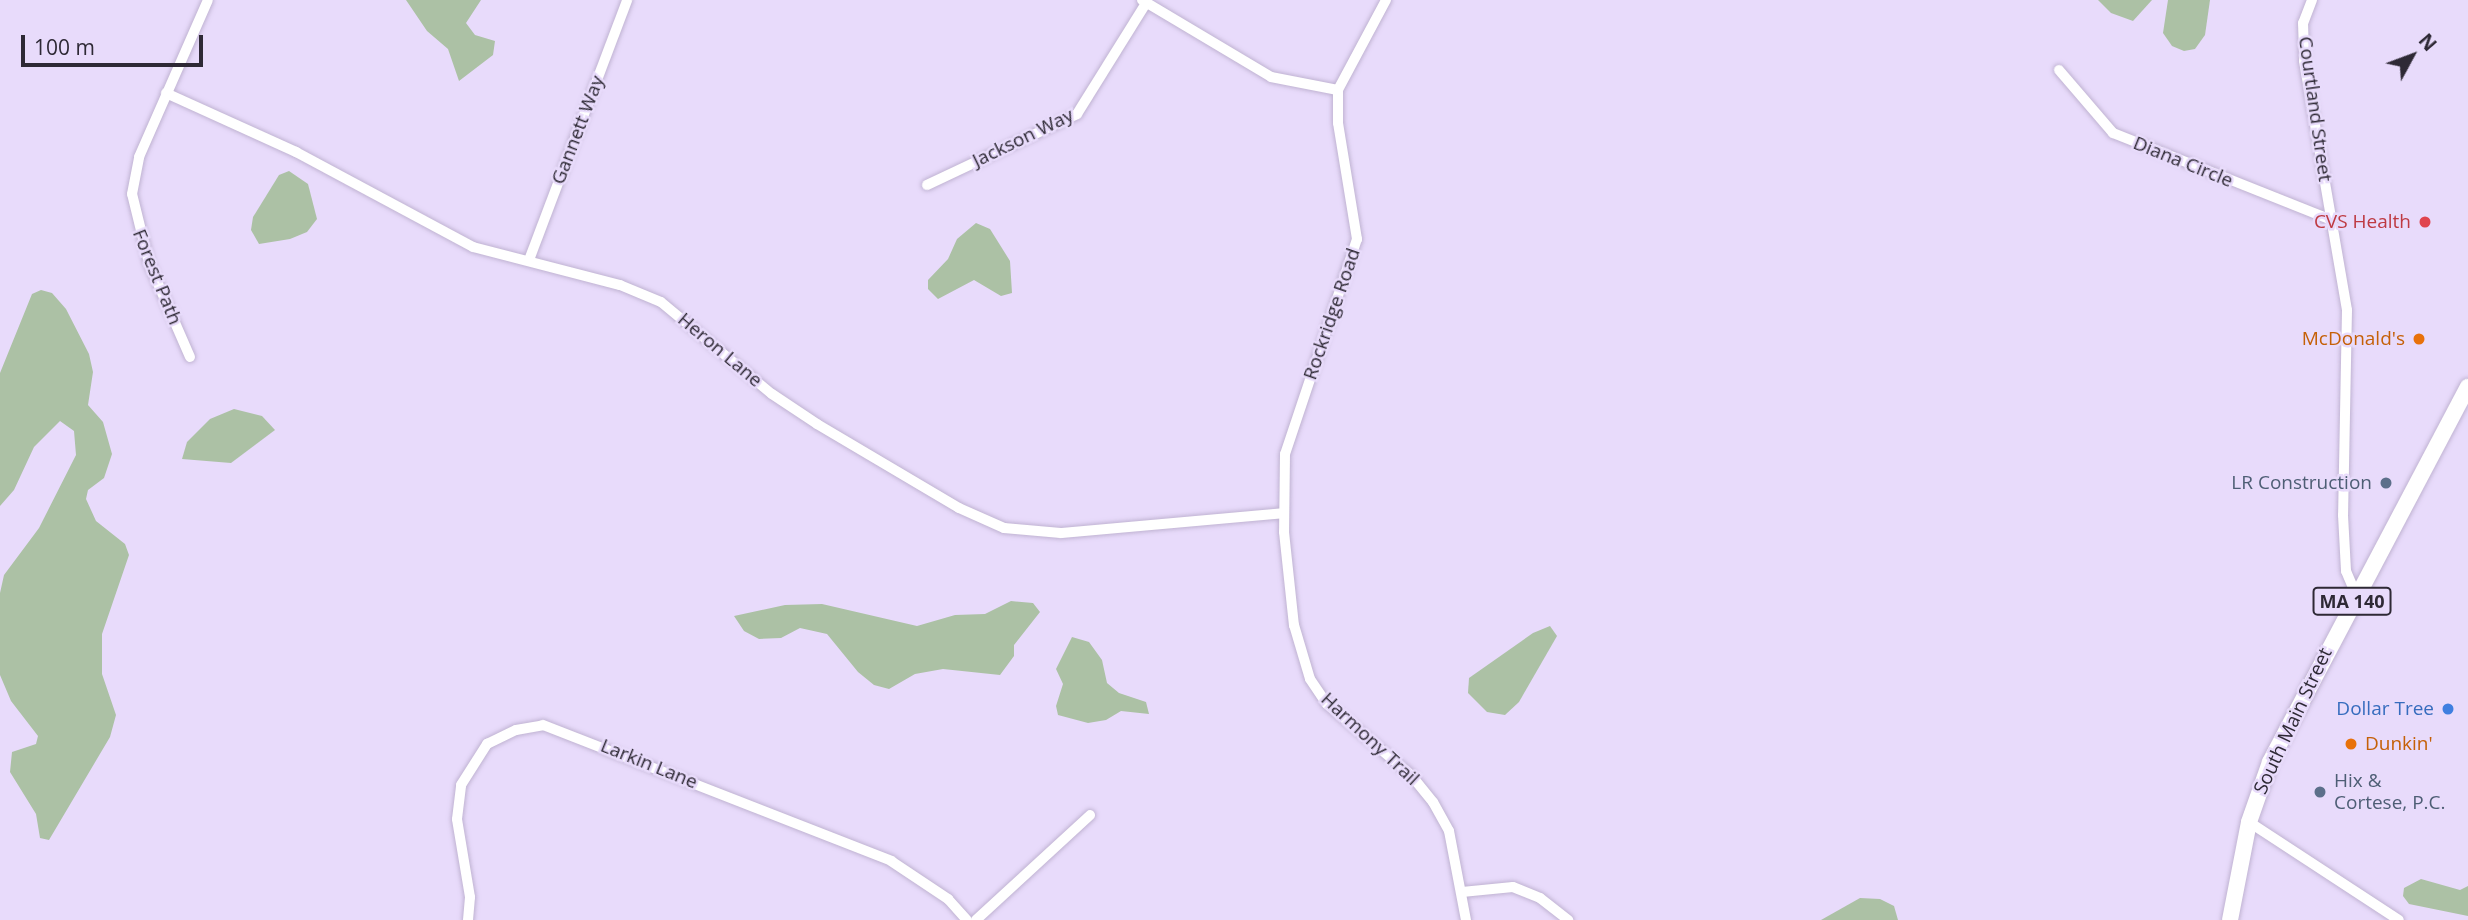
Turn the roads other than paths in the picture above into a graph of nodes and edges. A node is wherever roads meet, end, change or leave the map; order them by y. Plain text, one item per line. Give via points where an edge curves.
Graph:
1 (208, 0) edge
2 (627, 0) edge
3 (1386, 0) edge
4 (2312, 0) edge
5 (1144, 1) edge
6 (2059, 69) dead end
7 (1338, 90) junction
8 (166, 93) junction
9 (927, 185) dead end
10 (2332, 220) junction
11 (529, 260) junction
12 (190, 357) dead end
13 (2468, 387) edge
14 (1283, 513) junction
15 (2356, 594) junction
16 (1090, 815) dead end
17 (2249, 822) junction
18 (1462, 892) junction
19 (468, 920) edge
20 (968, 920) edge
21 (976, 920) edge
22 (1466, 920) edge
23 (1568, 920) edge
24 (2230, 920) edge
25 (2399, 920) edge

1 - 8 street, Forest Path
2 - 11 street, Gannett Way
3 - 7 street, Rockridge Road
4 - 10 street, Courtland Street via 2303,23 2304,61
5 - 7 street via 1271,77
5 - 9 street, Jackson Way via 1077,114
6 - 10 street, Diana Circle via 2099,122 2117,135
7 - 14 street, Rockridge Road via 1338,123 1357,239 1346,284 1292,430 1282,483
8 - 11 street, Heron Lane via 296,152 473,247
8 - 12 street, Forest Path via 139,157 133,211 149,262
10 - 15 street, Courtland Street via 2348,317 2343,515 2346,571
11 - 14 street, Heron Lane via 661,302 772,394 817,424 959,508 1004,528 1060,533
13 - 15 main road, South Main Street / MA 140
14 - 18 street, Harmony Trail via 1294,625 1310,679 1334,711 1411,775 1433,802 1449,831
15 - 17 main road, South Main Street / MA 140 via 2270,761
16 - 21 street
17 - 24 main road, South Main Street / MA 140
17 - 25 street
18 - 22 street, Harmony Trail
18 - 23 street via 1513,887 1540,898
19 - 20 street, Larkin Lane via 470,897 457,819 461,785 487,744 516,730 543,725 891,861 948,899

